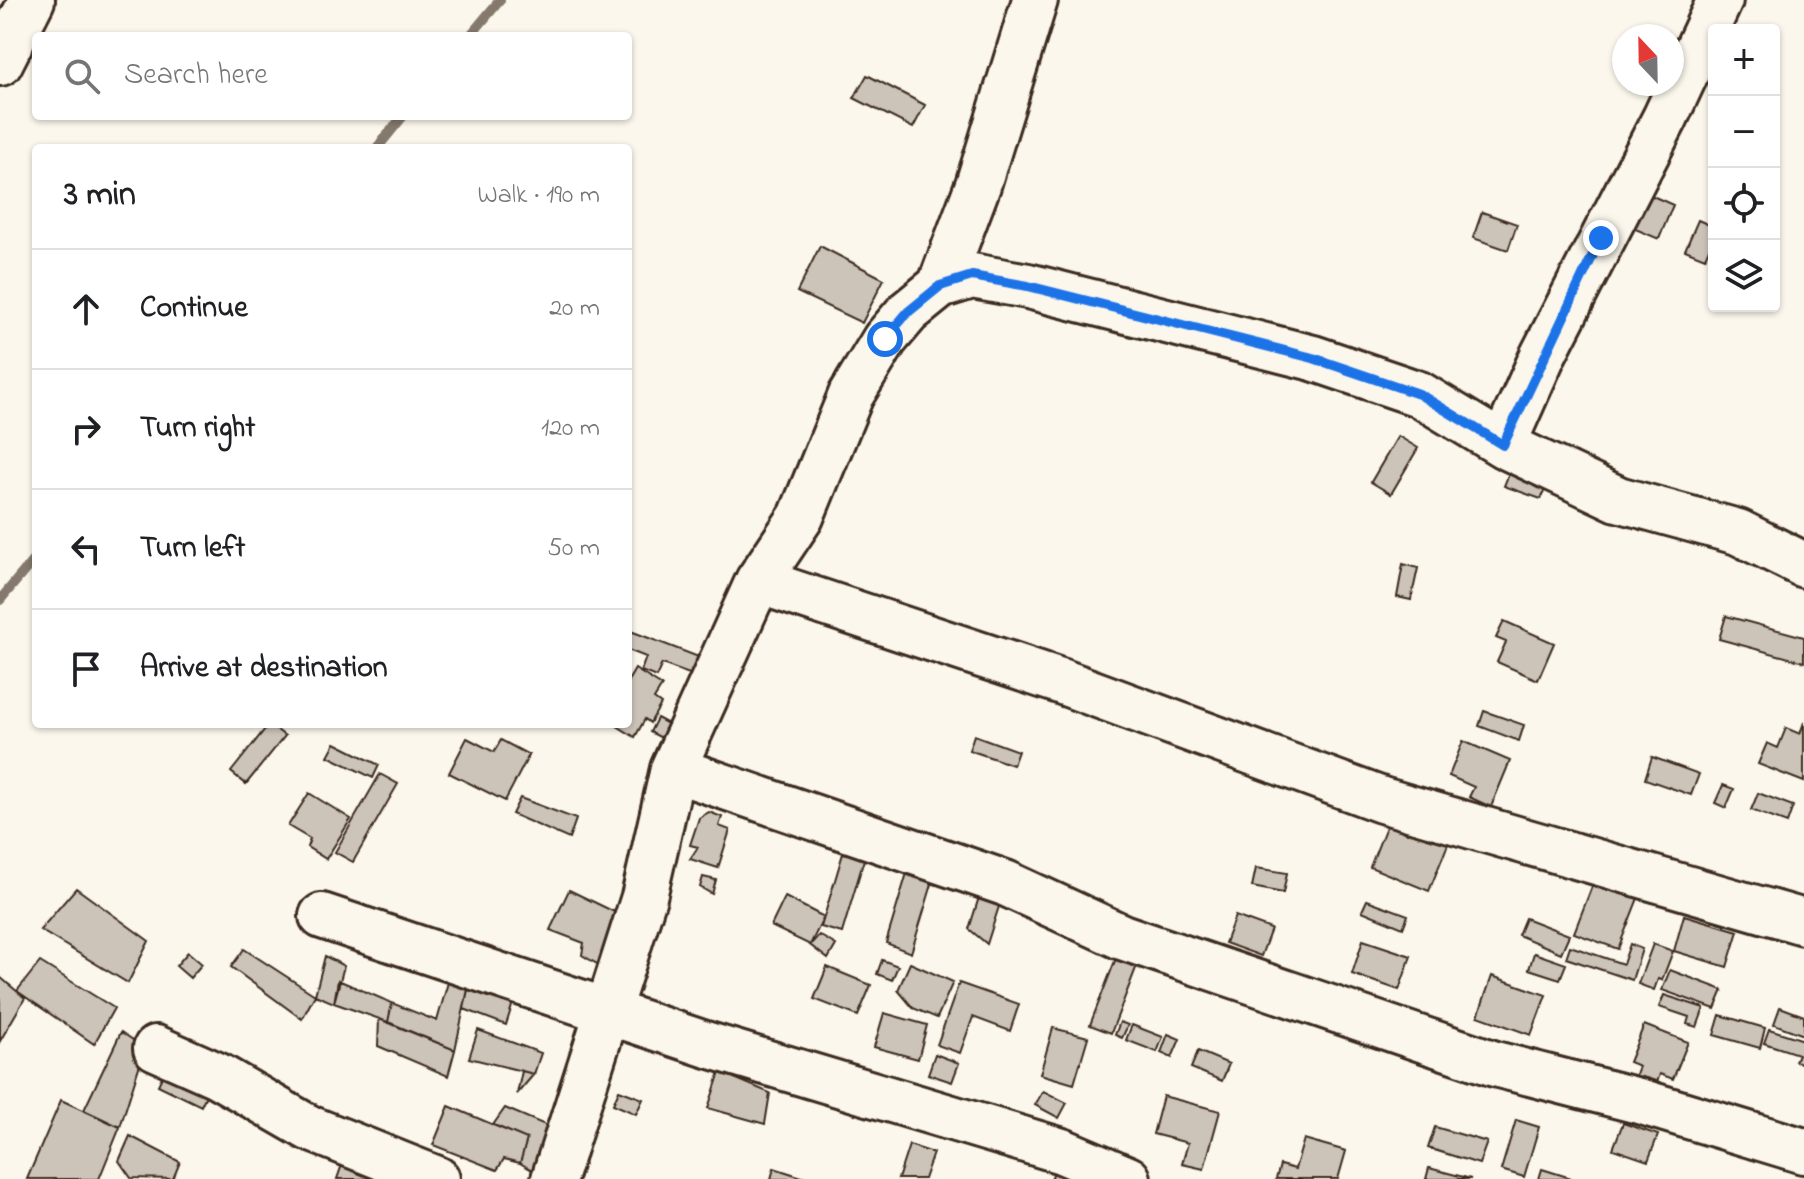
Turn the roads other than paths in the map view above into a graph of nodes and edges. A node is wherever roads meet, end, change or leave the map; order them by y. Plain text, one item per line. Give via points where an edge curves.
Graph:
1 (32, 0) edge
2 (1035, 0) edge
3 (1720, 0) edge
4 (0, 63) edge
5 (940, 286) junction
6 (1503, 445) junction
7 (1804, 565) edge
8 (758, 581) junction
9 (673, 769) junction
10 (322, 916) dead end
11 (1804, 922) edge
12 (606, 1011) junction
13 (156, 1048) dead end
14 (1804, 1151) edge
15 (437, 1179) edge
16 (554, 1179) edge
17 (1128, 1179) edge

1 - 4 street
2 - 5 street via 978,185
3 - 6 street
5 - 6 street via 972,276 1028,286 1313,358 1419,394
5 - 8 street via 885,339 851,395 801,517
6 - 7 street via 1618,499 1738,532
8 - 9 street
8 - 11 street via 1060,681 1382,800
9 - 12 street via 644,897
9 - 14 street via 1005,883 1122,937 1495,1064
10 - 12 street
12 - 16 street
12 - 17 street via 1062,1151
13 - 15 street via 217,1075 309,1128

